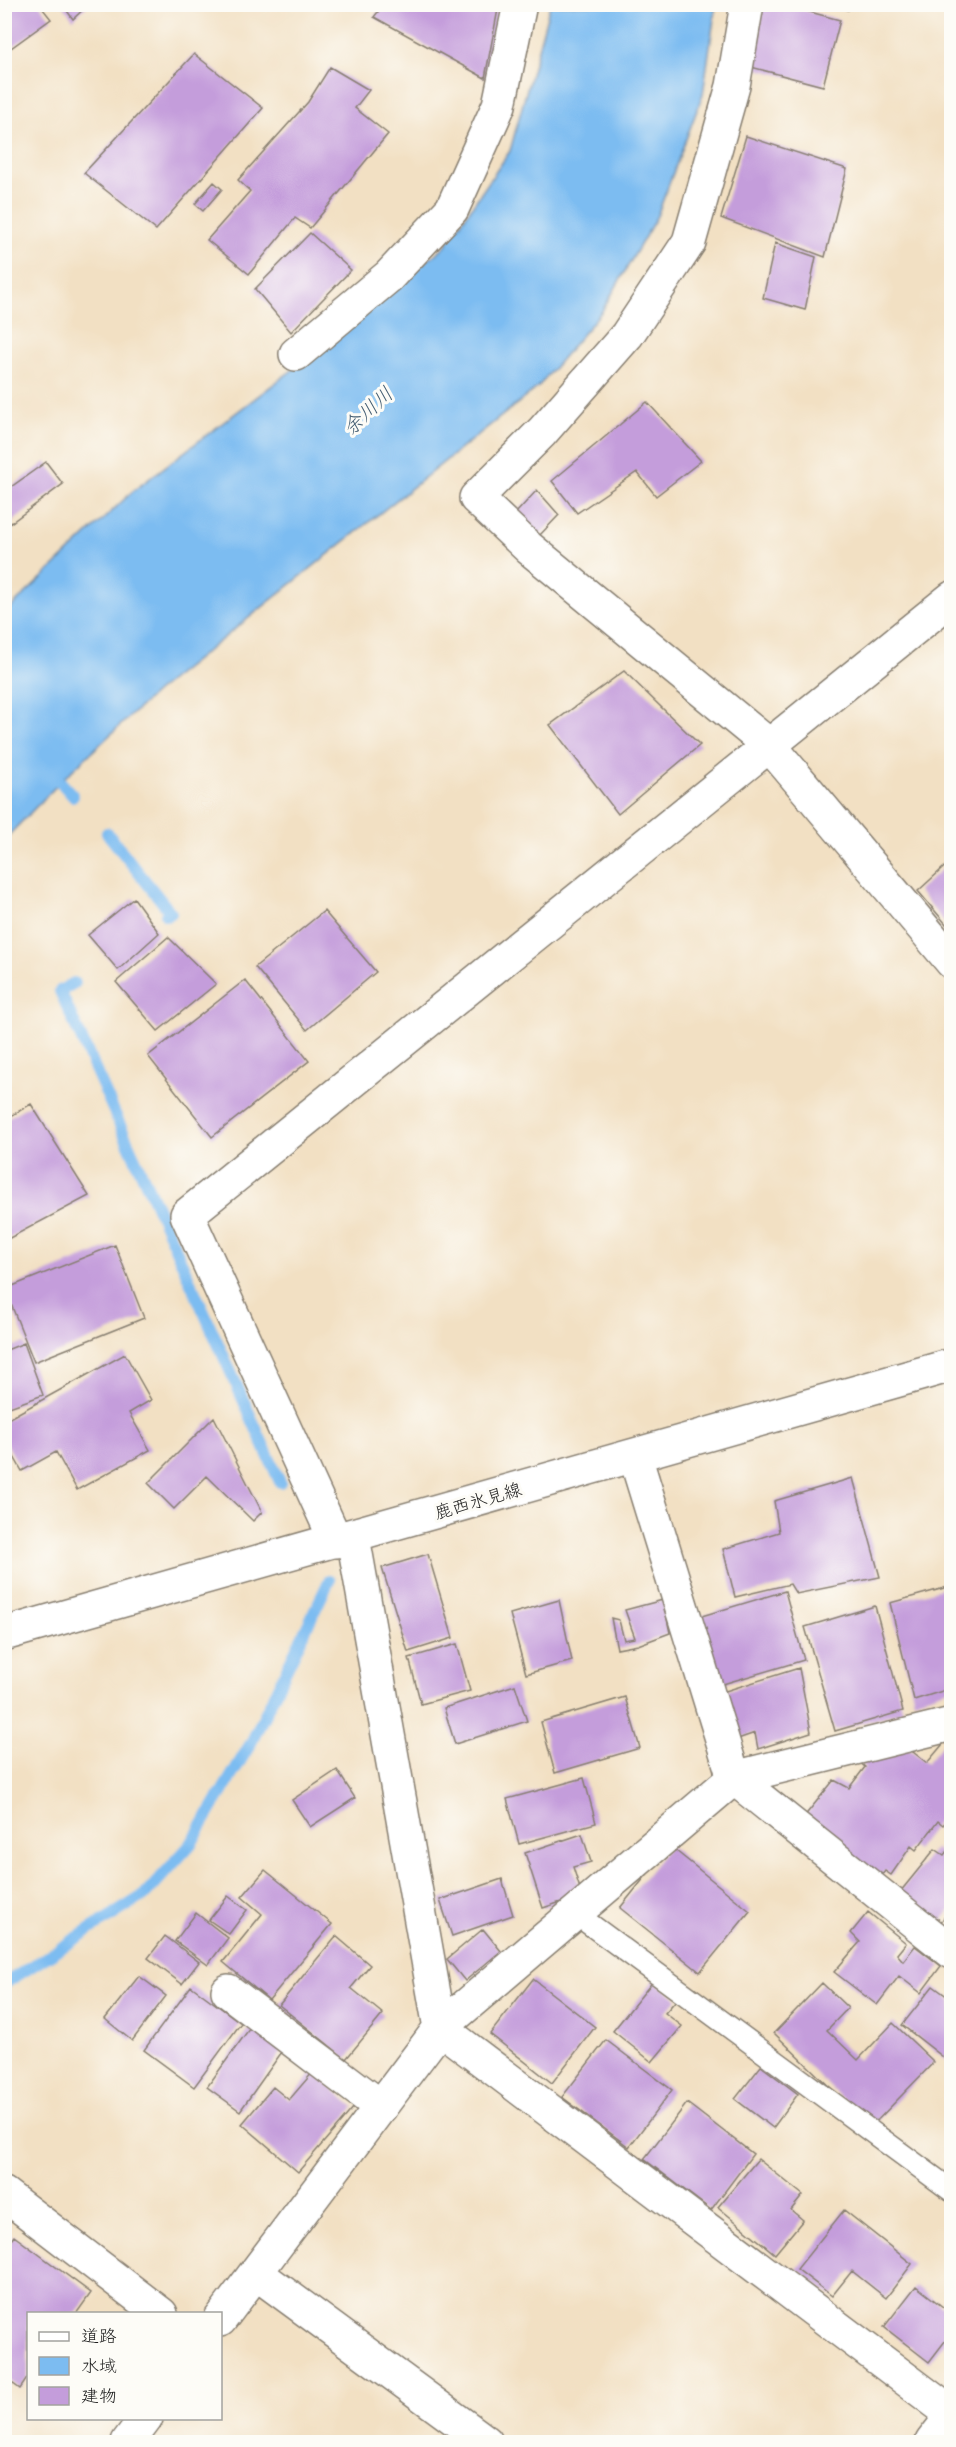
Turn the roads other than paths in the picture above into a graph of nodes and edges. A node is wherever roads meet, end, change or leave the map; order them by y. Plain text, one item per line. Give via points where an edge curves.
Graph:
1 (520, 4) edge
2 (747, 4) edge
3 (296, 354) dead end
4 (951, 598) edge
5 (770, 746) junction
6 (951, 962) edge
7 (951, 1365) edge
8 (634, 1456) junction
9 (345, 1539) junction
10 (4, 1634) edge
11 (951, 1724) edge
12 (734, 1778) junction
13 (576, 1914) junction
14 (951, 1952) edge
15 (228, 1990) dead end
16 (440, 2028) junction
17 (381, 2107) junction
18 (951, 2191) edge
19 (4, 2194) edge
20 (256, 2273) junction
21 (160, 2312) edge
22 (222, 2317) edge
23 (951, 2415) edge
24 (144, 2420) edge
25 (128, 2442) edge
26 (486, 2442) edge
27 (932, 2442) edge

1 - 3 street via 499,105 452,209 389,276
2 - 5 street via 733,86 689,242 627,335 542,432 476,498 529,548
4 - 5 street
5 - 6 street
5 - 9 street via 187,1215
7 - 8 street, 鹿西氷見線
8 - 9 street, 鹿西氷見線
8 - 12 street
9 - 10 street, 鹿西氷見線
9 - 16 street
11 - 12 street
12 - 13 street
12 - 14 street
13 - 16 street
13 - 18 lane
15 - 17 street
16 - 17 street
16 - 23 street
17 - 20 street
19 - 21 street
20 - 22 street
20 - 26 street
23 - 27 street
24 - 25 street

